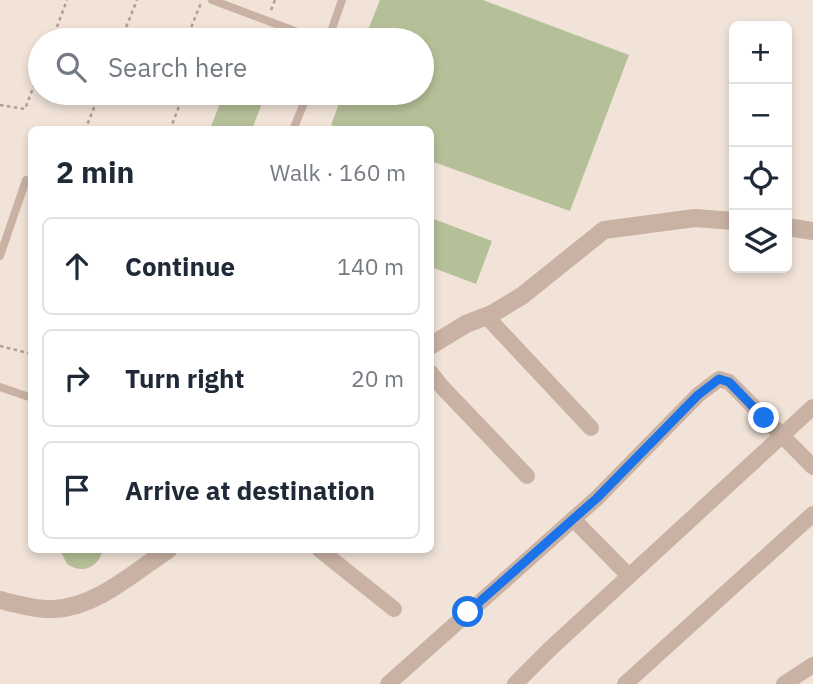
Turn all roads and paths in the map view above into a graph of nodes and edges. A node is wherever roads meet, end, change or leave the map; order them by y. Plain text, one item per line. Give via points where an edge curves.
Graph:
1 (67, 0) edge
2 (137, 0) edge
3 (202, 0) edge
4 (212, 0) edge
5 (342, 0) edge
6 (56, 28) edge
7 (126, 28) edge
8 (191, 28) edge
9 (287, 28) edge
10 (332, 28) edge
11 (28, 101) edge
12 (0, 105) edge
13 (95, 105) edge
14 (179, 105) edge
15 (303, 105) edge
16 (87, 126) edge
17 (172, 126) edge
18 (295, 126) edge
19 (28, 181) edge
20 (729, 221) edge
21 (792, 228) edge
22 (813, 231) edge
23 (0, 256) edge
24 (486, 316) junction
25 (434, 344) edge
26 (0, 345) edge
27 (28, 353) edge
28 (434, 376) edge
29 (0, 387) edge
30 (28, 397) edge
31 (813, 407) edge
32 (591, 428) dead end
33 (781, 436) junction
34 (813, 467) edge
35 (527, 476) dead end
36 (813, 514) edge
37 (573, 519) junction
38 (164, 553) edge
39 (324, 553) edge
40 (629, 576) junction
41 (0, 600) edge
42 (394, 609) dead end
43 (813, 665) edge
44 (388, 684) edge
45 (515, 684) edge
46 (625, 684) edge
47 (784, 684) edge

1 - 6 path
2 - 7 path
3 - 8 path
4 - 9 lane
5 - 10 lane
11 - 12 path via 25,109
13 - 16 path
14 - 17 path
15 - 18 lane
19 - 23 lane
20 - 24 street via 695,218 604,230 523,295
21 - 22 street
24 - 25 street
24 - 32 street
26 - 27 path
28 - 35 street
29 - 30 lane
31 - 33 street
33 - 34 street
33 - 37 street via 729,382 719,379
33 - 40 street
36 - 46 street
37 - 40 street
37 - 44 street
38 - 41 street via 82,604 52,609
39 - 42 street
40 - 45 street
43 - 47 street

